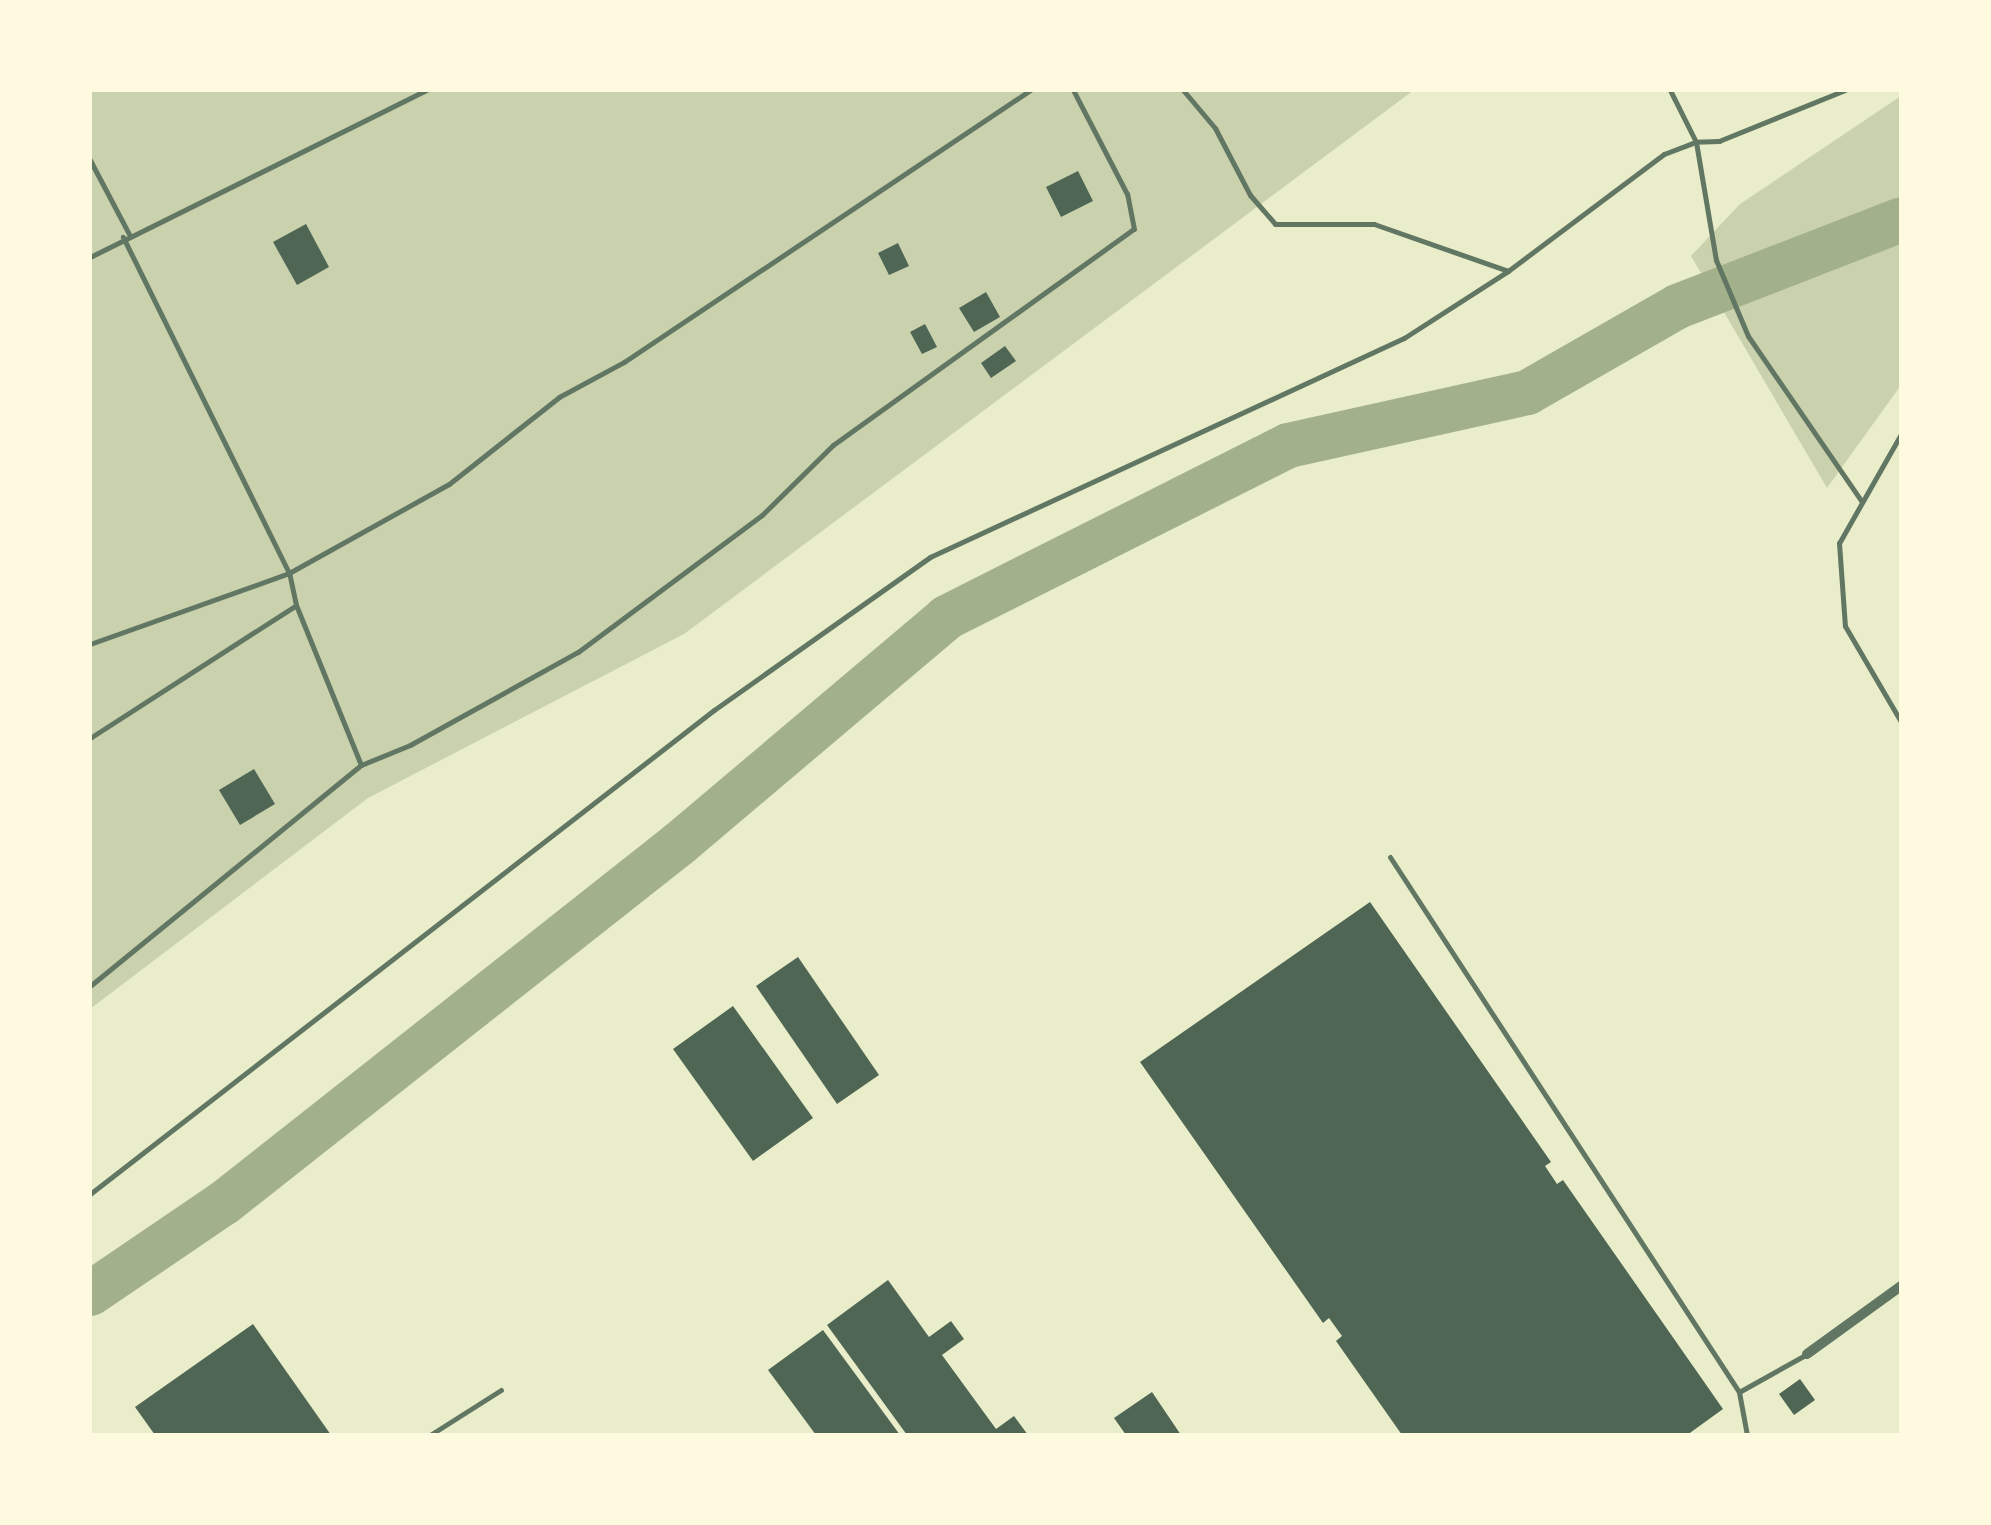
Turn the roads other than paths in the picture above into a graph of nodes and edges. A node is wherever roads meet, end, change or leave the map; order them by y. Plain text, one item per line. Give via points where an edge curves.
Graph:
1 (427, 90) edge
2 (1030, 90) edge
3 (1073, 90) edge
4 (1182, 90) edge
5 (1670, 90) edge
6 (1845, 90) edge
7 (1696, 142) junction
8 (90, 160) edge
9 (126, 236) junction
10 (90, 257) edge
11 (1508, 270) junction
12 (1901, 434) edge
13 (1862, 502) junction
14 (290, 573) junction
15 (296, 606) junction
16 (90, 644) edge
17 (1901, 722) edge
18 (90, 738) edge
19 (361, 765) junction
20 (1390, 857) dead end
21 (90, 986) edge
22 (90, 1194) edge
23 (1901, 1286) edge
24 (1807, 1354) joint
25 (501, 1390) dead end
26 (1739, 1392) junction
27 (430, 1435) edge
28 (1747, 1435) edge

1 - 9 lane
2 - 14 lane via 624,362 560,397 449,484
3 - 19 lane via 1128,194 1134,229 833,444 762,515 578,652
4 - 11 lane via 1215,128 1250,195 1275,224 1374,224
5 - 7 lane
6 - 7 lane via 1719,141
7 - 11 lane via 1664,154
7 - 13 lane via 1716,260 1748,336
8 - 9 lane
9 - 10 lane
9 - 14 lane
11 - 22 lane via 1404,338 930,558 714,710
12 - 13 lane
13 - 17 lane via 1839,544 1845,626
14 - 15 lane
14 - 16 lane
15 - 18 lane
15 - 19 lane
19 - 21 lane
20 - 26 lane
23 - 24 street
24 - 26 lane
25 - 27 lane
26 - 28 lane

